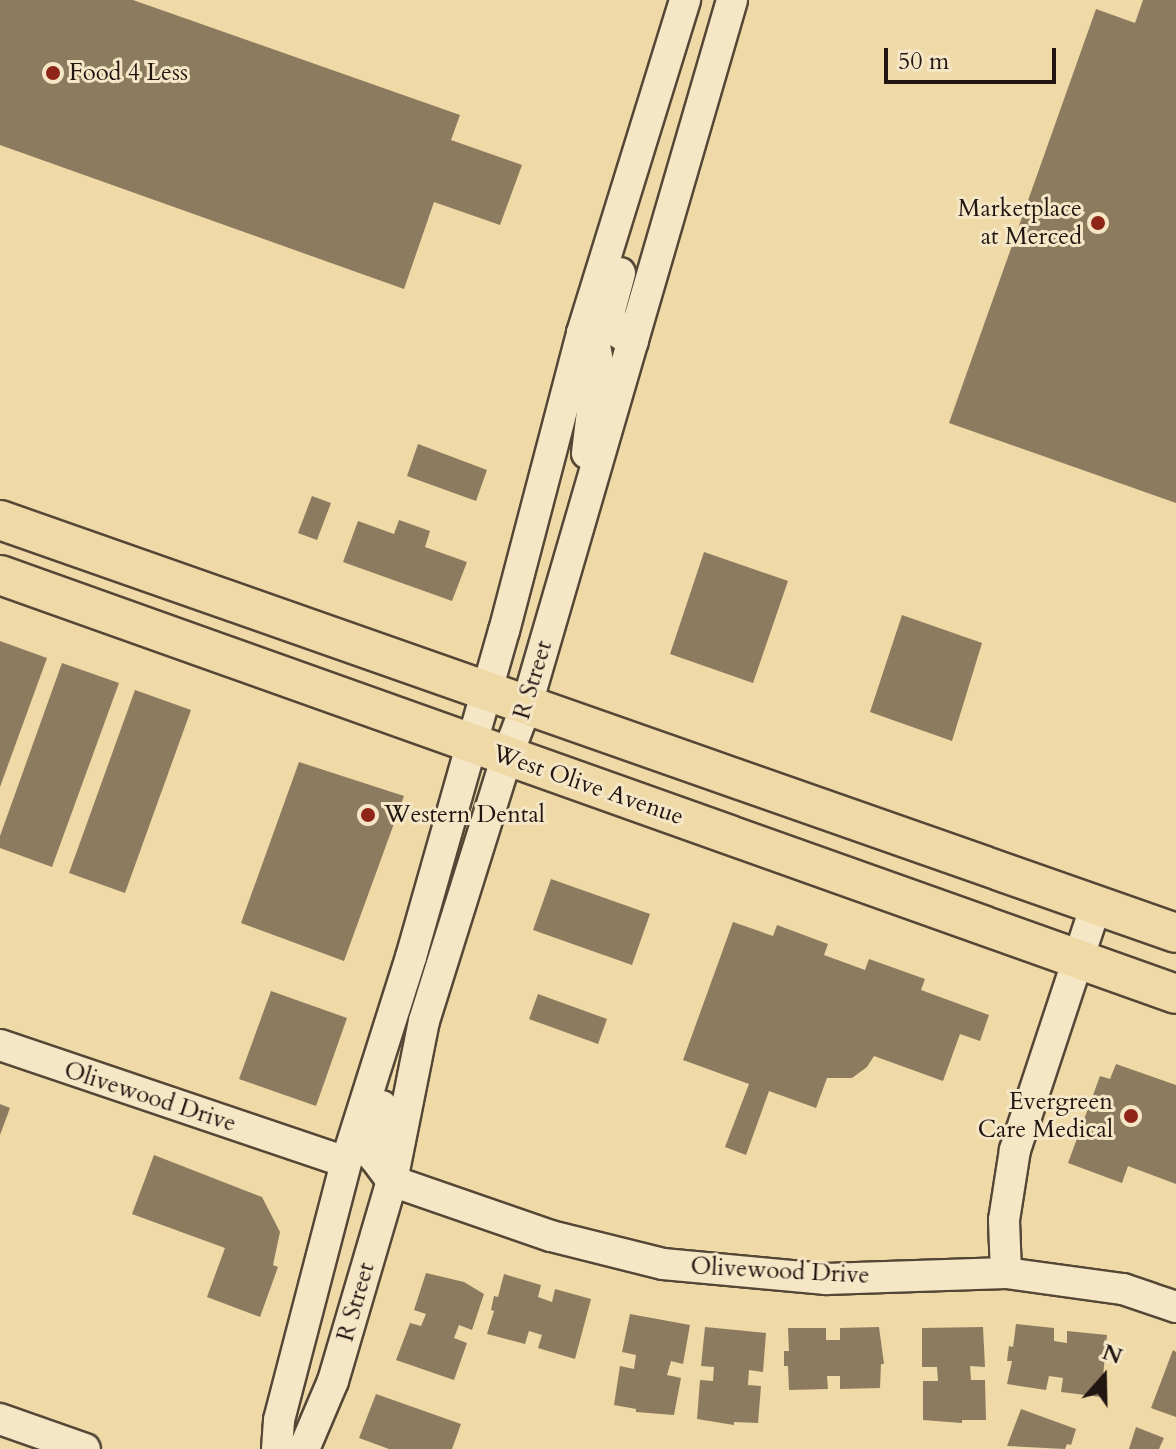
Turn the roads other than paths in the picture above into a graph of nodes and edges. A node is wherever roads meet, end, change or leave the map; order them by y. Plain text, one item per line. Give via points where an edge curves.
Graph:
1 (685, 0) edge
2 (732, 0) edge
3 (646, 128) junction
4 (582, 333) junction
5 (633, 342) junction
6 (593, 474) junction
7 (0, 520) edge
8 (0, 575) edge
9 (487, 691) junction
10 (527, 704) junction
11 (490, 750) junction
12 (1096, 905) junction
13 (1176, 933) edge
14 (1078, 959) junction
15 (1176, 994) edge
16 (388, 1029) junction
17 (0, 1045) edge
18 (346, 1162) junction
19 (392, 1181) junction
20 (1006, 1273) junction
21 (1176, 1307) edge
22 (333, 1381) junction
23 (0, 1419) edge
24 (85, 1449) edge
25 (277, 1449) edge
26 (304, 1449) edge

1 - 3 street, R Street
2 - 5 street, R Street
3 - 4 street, R Street
3 - 5 street via 652,161 610,310 612,328
4 - 6 street via 595,345 598,362 586,447
4 - 9 street, R Street
5 - 6 street, R Street
6 - 10 street, R Street
7 - 9 main road
8 - 11 main road, West Olive Avenue
9 - 10 main road
9 - 11 street, R Street
10 - 11 street, R Street
10 - 12 main road
11 - 14 main road, West Olive Avenue
11 - 16 street, R Street
11 - 19 street, R Street via 424,1021
12 - 13 main road
12 - 14 street
14 - 15 main road, West Olive Avenue
14 - 20 street via 1015,1150 1004,1220
16 - 18 street, R Street
16 - 19 street via 393,1057 374,1157
17 - 18 street, Olivewood Drive
18 - 22 street via 352,1210 322,1337
18 - 25 street, R Street via 279,1420
19 - 20 street, Olivewood Drive via 551,1236 663,1264 826,1279
19 - 22 street, R Street
20 - 21 street, Olivewood Drive via 1123,1289
22 - 26 street, R Street
23 - 24 street

